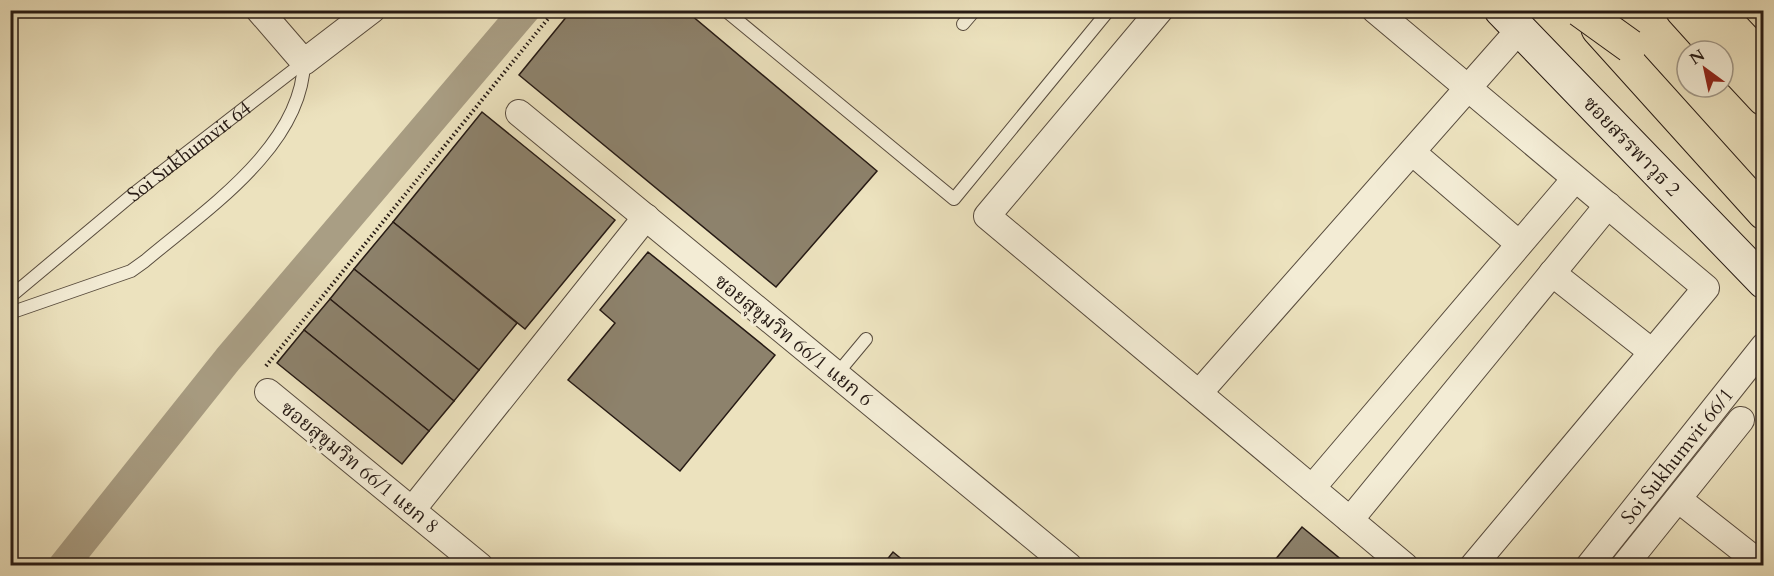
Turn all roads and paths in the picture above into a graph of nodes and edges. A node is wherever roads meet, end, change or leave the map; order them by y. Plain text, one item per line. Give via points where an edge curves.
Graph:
1 (259, 10) edge
2 (372, 10) edge
3 (555, 10) edge
4 (725, 10) edge
5 (975, 10) edge
6 (1109, 10) edge
7 (1160, 10) edge
8 (1375, 10) edge
9 (1581, 10) edge
10 (1599, 10) edge
11 (1682, 10) edge
12 (1716, 10) edge
13 (1510, 20) edge
14 (963, 24) dead end
15 (1708, 39) edge
16 (1630, 46) junction
17 (1764, 61) edge
18 (304, 62) junction
19 (1735, 68) edge
20 (1468, 88) junction
21 (1764, 99) edge
22 (519, 113) dead end
23 (1412, 152) junction
24 (1575, 179) junction
25 (1764, 191) edge
26 (1608, 205) junction
27 (1764, 213) edge
28 (645, 217) junction
29 (1519, 244) junction
30 (1552, 273) junction
31 (1764, 282) edge
32 (10, 297) edge
33 (10, 313) edge
34 (866, 339) dead end
35 (1764, 346) edge
36 (1652, 352) junction
37 (836, 375) junction
38 (268, 392) joint
39 (1199, 393) junction
40 (1741, 420) dead end
41 (1312, 488) junction
42 (1678, 499) junction
43 (412, 510) junction
44 (1350, 520) junction
45 (480, 566) edge
46 (1069, 566) edge
47 (1406, 566) edge
48 (1473, 566) edge
49 (1589, 566) edge
50 (1624, 566) edge
51 (1763, 566) edge

1 - 18 street
2 - 18 street, Soi Sukhumvit 64
3 - 38 path via 253,381
4 - 6 lane via 954,199
5 - 14 lane
7 - 39 street via 987,216
8 - 20 street
9 - 16 highway, bridge
9 - 27 highway
10 - 16 highway, bridge
11 - 15 highway
12 - 17 highway
13 - 20 street
13 - 31 street, ซอยสรรพาวุธ 2
16 - 25 highway
18 - 32 lane, Soi Sukhumvit 64 via 132,195
18 - 33 lane via 302,85 276,141 254,168 146,261 131,271
19 - 21 highway
20 - 23 street
20 - 24 street
22 - 28 street, ซอยสุขุมวิท 66/1 แยก 6
23 - 29 street
23 - 39 street
24 - 26 street
24 - 29 street
26 - 30 street
26 - 36 street via 1706,288
28 - 37 street, ซอยสุขุมวิท 66/1 แยก 6
28 - 43 street
29 - 41 street
30 - 36 street
30 - 44 street
34 - 37 lane
35 - 49 street, Soi Sukhumvit 66/1
36 - 48 street
37 - 46 street, ซอยสุขุมวิท 66/1 แยก 6
38 - 43 street, ซอยสุขุมวิท 66/1 แยก 8
39 - 41 street
40 - 42 street
41 - 44 street
42 - 50 street
42 - 51 street
43 - 45 street, ซอยสุขุมวิท 66/1 แยก 8
44 - 47 street

